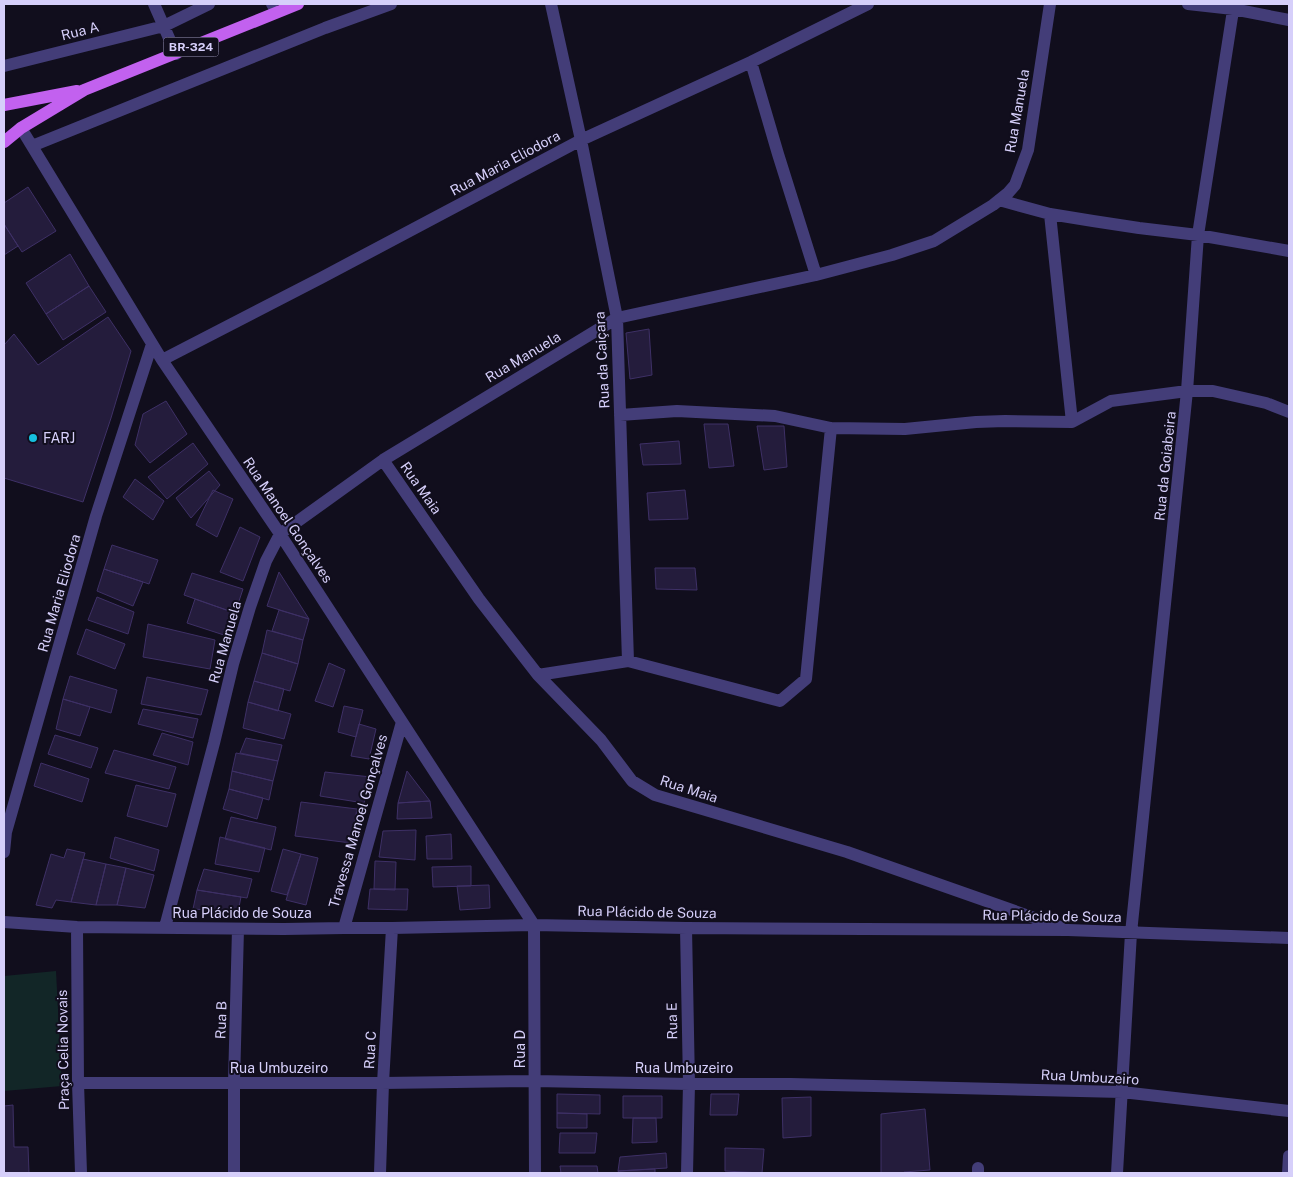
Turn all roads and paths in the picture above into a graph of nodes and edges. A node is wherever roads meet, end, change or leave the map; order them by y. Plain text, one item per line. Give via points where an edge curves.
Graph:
1 (154, 4) edge
2 (209, 4) edge
3 (298, 4) edge
4 (391, 4) edge
5 (551, 4) edge
6 (868, 4) edge
7 (1050, 4) edge
8 (1188, 4) edge
9 (1234, 7) edge
10 (274, 8) edge
11 (1289, 20) edge
12 (164, 26) junction
13 (176, 54) junction
14 (751, 62) junction
15 (4, 66) edge
16 (84, 90) junction
17 (4, 104) edge
18 (21, 128) junction
19 (581, 140) junction
20 (4, 142) edge
21 (32, 146) junction
22 (999, 200) junction
23 (1050, 214) junction
24 (1198, 235) junction
25 (1289, 251) edge
26 (816, 275) junction
27 (617, 318) junction
28 (152, 344) junction
29 (162, 360) junction
30 (1187, 391) junction
31 (1289, 412) edge
32 (620, 415) junction
33 (1072, 422) junction
34 (831, 428) junction
35 (383, 460) junction
36 (280, 534) junction
37 (628, 661) junction
38 (538, 676) junction
39 (402, 722) junction
40 (4, 852) edge
41 (4, 922) edge
42 (534, 925) junction
43 (77, 927) junction
44 (165, 927) junction
45 (344, 928) junction
46 (392, 928) junction
47 (686, 928) junction
48 (238, 929) junction
49 (1068, 930) junction
50 (1130, 932) junction
51 (1289, 938) edge
52 (535, 1081) junction
53 (78, 1082) junction
54 (234, 1083) junction
55 (383, 1083) junction
56 (688, 1084) junction
57 (1122, 1092) junction
58 (1289, 1111) edge
59 (1289, 1156) edge
60 (81, 1173) edge
61 (234, 1173) edge
62 (380, 1173) edge
63 (535, 1173) edge
64 (687, 1173) edge
65 (1117, 1173) edge
66 (1288, 1173) edge

1 - 12 street
2 - 12 street, Rua A
3 - 10 main road, BR-324
4 - 21 street
5 - 19 street, Rua da Caiçara
6 - 14 street, Rua Maria Eliodora
7 - 22 street, Rua Manuela via 1028,150 1015,185
8 - 9 street
9 - 11 street
9 - 24 street, Rua da Goiabeira
10 - 13 main road, BR-324
12 - 13 street
12 - 15 street, Rua A
13 - 16 main road, BR-324
14 - 19 street, Rua Maria Eliodora
14 - 26 street
16 - 17 main road
16 - 18 main road
18 - 20 main road
18 - 21 street, Rua Manoel Gonçalves
19 - 27 street, Rua da Caiçara
19 - 29 street, Rua Maria Eliodora
21 - 28 street, Rua Manoel Gonçalves
22 - 23 street
22 - 26 street, Rua Manuela via 934,241
23 - 24 street
23 - 33 street
24 - 25 street
24 - 30 street, Rua da Goiabeira
26 - 27 street, Rua Manuela
27 - 32 street, Rua da Caiçara
27 - 35 street, Rua Manuela
28 - 29 street, Rua Manoel Gonçalves
28 - 40 street, Rua Maria Eliodora via 96,516 6,832
29 - 36 street, Rua Manoel Gonçalves
30 - 31 street via 1213,391 1266,403
30 - 33 street via 1110,401
30 - 50 street, Rua da Goiabeira
32 - 34 street via 678,411 775,416
32 - 37 street, Rua da Caiçara
33 - 34 street via 976,422 905,429
34 - 37 street via 806,679 780,701
35 - 36 street, Rua Manuela
35 - 38 street, Rua Maia via 479,599
36 - 39 street, Rua Manoel Gonçalves
36 - 44 street, Rua Manuela via 266,561 233,664
37 - 38 street
38 - 49 street, Rua Maia via 601,740 632,781 655,795 847,852
39 - 42 street, Rua Manoel Gonçalves
39 - 45 street, Travessa Manoel Gonçalves
41 - 43 street, Rua Plácido de Souza
42 - 46 street, Rua Plácido de Souza
42 - 47 street, Rua Plácido de Souza
42 - 52 street, Rua D
43 - 44 street, Rua Plácido de Souza
43 - 53 street, Praça Celia Novais
44 - 48 street, Rua Plácido de Souza
45 - 46 street, Rua Plácido de Souza
45 - 48 street, Rua Plácido de Souza
46 - 55 street, Rua C
47 - 49 street, Rua Plácido de Souza
47 - 56 street, Rua E
48 - 54 street, Rua B
49 - 50 street, Rua Plácido de Souza
50 - 51 street, Rua Plácido de Souza
50 - 57 street, Rua da Goiabeira
52 - 55 street, Rua Umbuzeiro
52 - 56 street, Rua Umbuzeiro
52 - 63 street, Rua D
53 - 54 street, Rua Umbuzeiro
53 - 60 street, Praça Celia Novais
54 - 55 street, Rua Umbuzeiro
54 - 61 street, Rua B
55 - 62 street, Rua C
56 - 57 street, Rua Umbuzeiro
56 - 64 street, Rua E
57 - 58 street, Rua Umbuzeiro
57 - 65 street, Rua da Goiabeira
59 - 66 street

